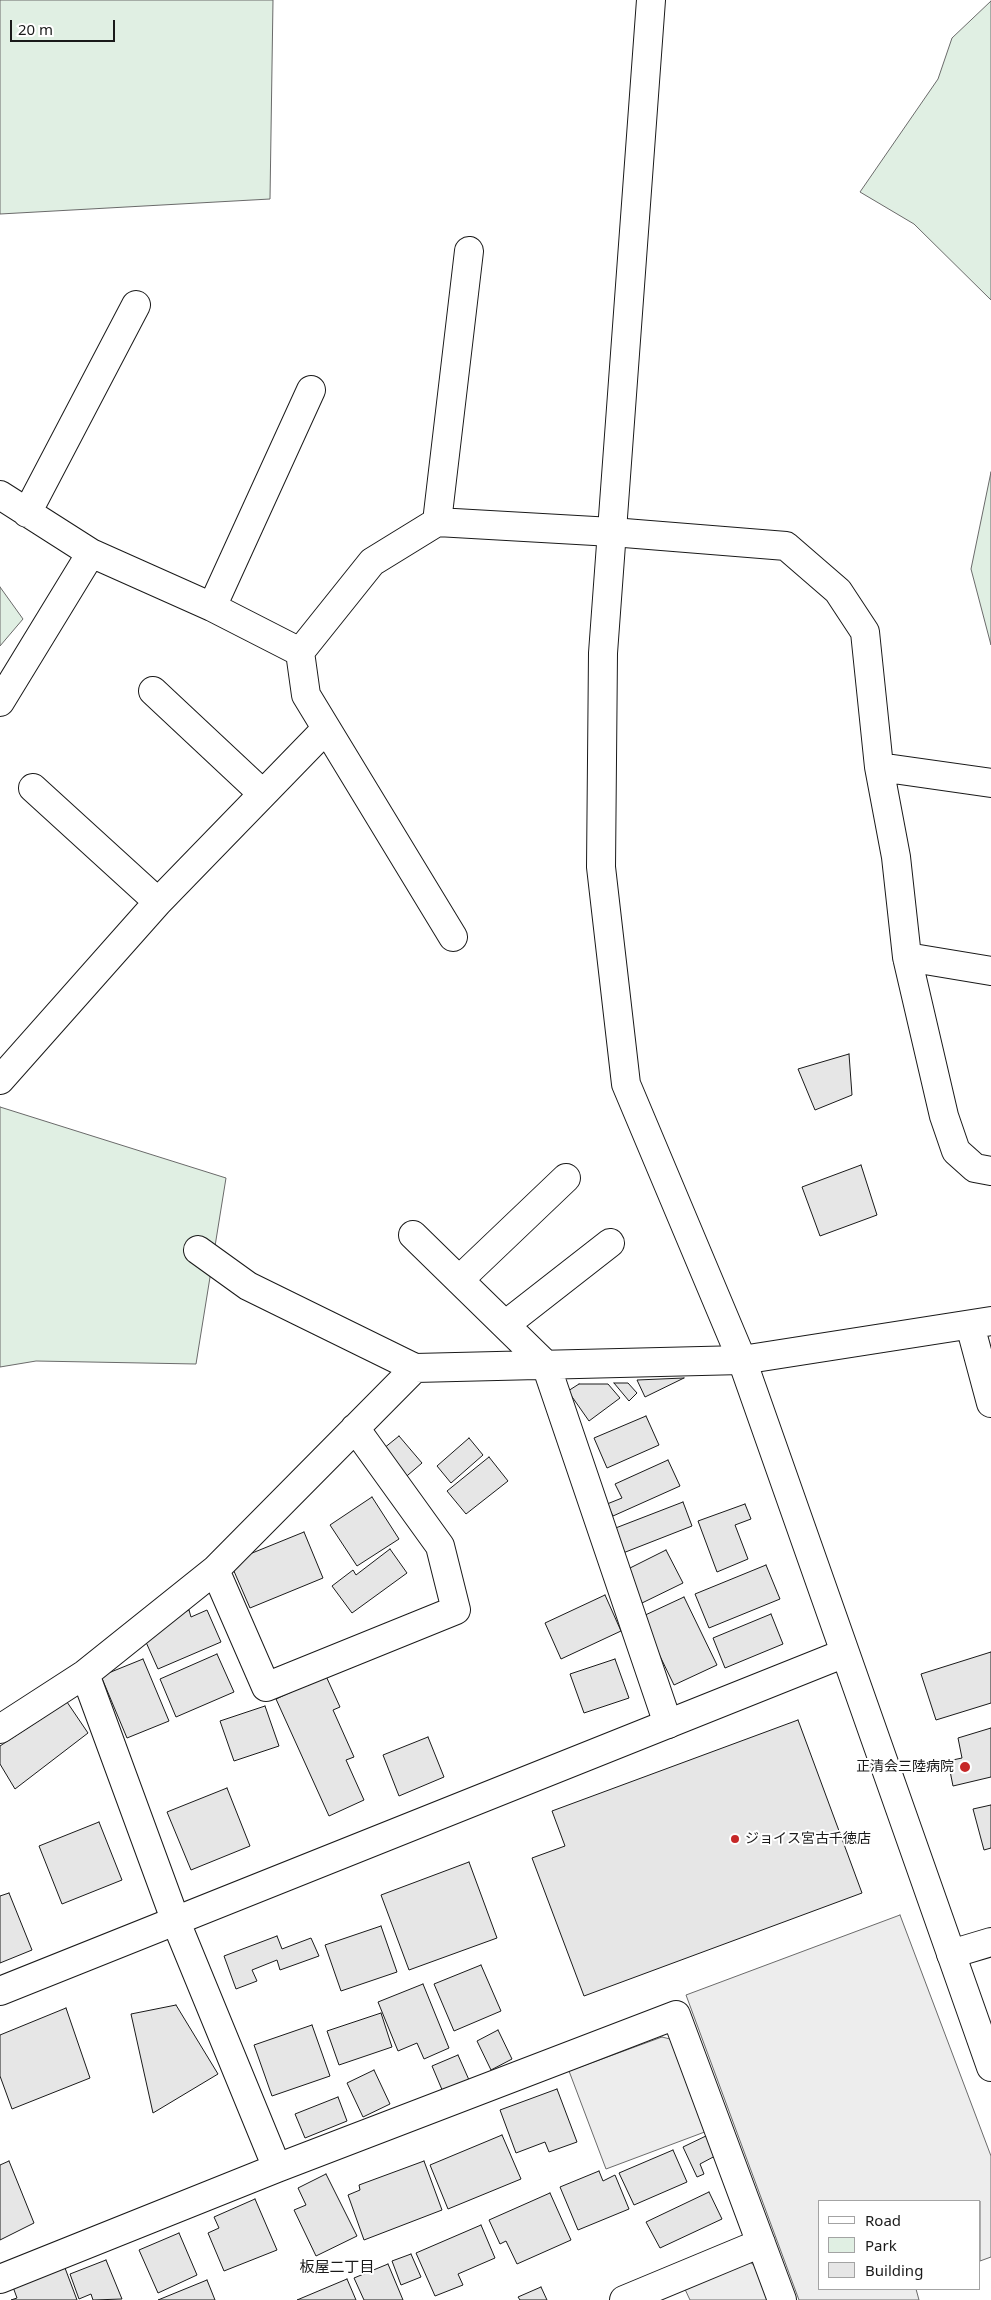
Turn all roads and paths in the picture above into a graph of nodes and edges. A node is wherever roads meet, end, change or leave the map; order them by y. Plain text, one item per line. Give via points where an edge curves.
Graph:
1 (651, 0) edge
2 (468, 251) dead end
3 (136, 305) dead end
4 (311, 390) dead end
5 (0, 495) edge
6 (27, 512) junction
7 (437, 522) junction
8 (612, 532) junction
9 (91, 553) junction
10 (212, 607) junction
11 (300, 652) junction
12 (152, 690) dead end
13 (0, 702) edge
14 (326, 729) junction
15 (879, 767) junction
16 (991, 783) edge
17 (33, 788) dead end
18 (264, 794) junction
19 (158, 902) junction
20 (453, 937) dead end
21 (907, 958) junction
22 (991, 970) edge
23 (0, 1080) edge
24 (991, 1170) edge
25 (566, 1178) dead end
26 (413, 1235) dead end
27 (610, 1243) dead end
28 (198, 1250) dead end
29 (460, 1280) junction
30 (980, 1323) edge
31 (505, 1325) junction
32 (742, 1360) junction
33 (546, 1365) junction
34 (415, 1368) junction
35 (991, 1403) edge
36 (355, 1428) junction
37 (215, 1570) junction
38 (845, 1653) junction
39 (85, 1674) junction
40 (668, 1724) junction
41 (0, 1729) edge
42 (176, 1922) junction
43 (991, 1942) edge
44 (951, 1954) junction
45 (0, 1990) edge
46 (991, 2067) edge
47 (277, 2168) junction
48 (761, 2243) junction
49 (0, 2279) edge
50 (624, 2300) edge
51 (782, 2300) edge

1 - 8 street
2 - 7 street
3 - 6 street
4 - 10 street
5 - 6 street
6 - 9 street
7 - 8 street
7 - 11 street via 372,562
8 - 15 street via 786,546 838,591 865,632
8 - 32 street via 602,653 601,867 626,1084
9 - 10 street
9 - 13 street
10 - 11 street
11 - 14 street via 306,695
12 - 18 street
14 - 18 street
14 - 20 street
15 - 16 street
15 - 21 street via 896,857
17 - 19 street
18 - 19 street
19 - 23 street
21 - 22 street
21 - 24 street via 944,1116 956,1151 975,1168
25 - 29 street
26 - 29 street
27 - 31 street
28 - 34 street via 248,1286
29 - 31 street
30 - 32 street
30 - 35 street
31 - 33 street
32 - 33 street
32 - 38 street
33 - 34 street
33 - 40 street
34 - 36 street
36 - 37 street
36 - 37 street via 440,1546 456,1610 266,1687
37 - 39 street
38 - 40 street
38 - 44 street
39 - 41 street
39 - 42 street
40 - 42 street
42 - 45 street
42 - 47 street
43 - 44 street
44 - 46 street
47 - 48 street via 676,2015
47 - 49 street
48 - 50 street
48 - 51 street

